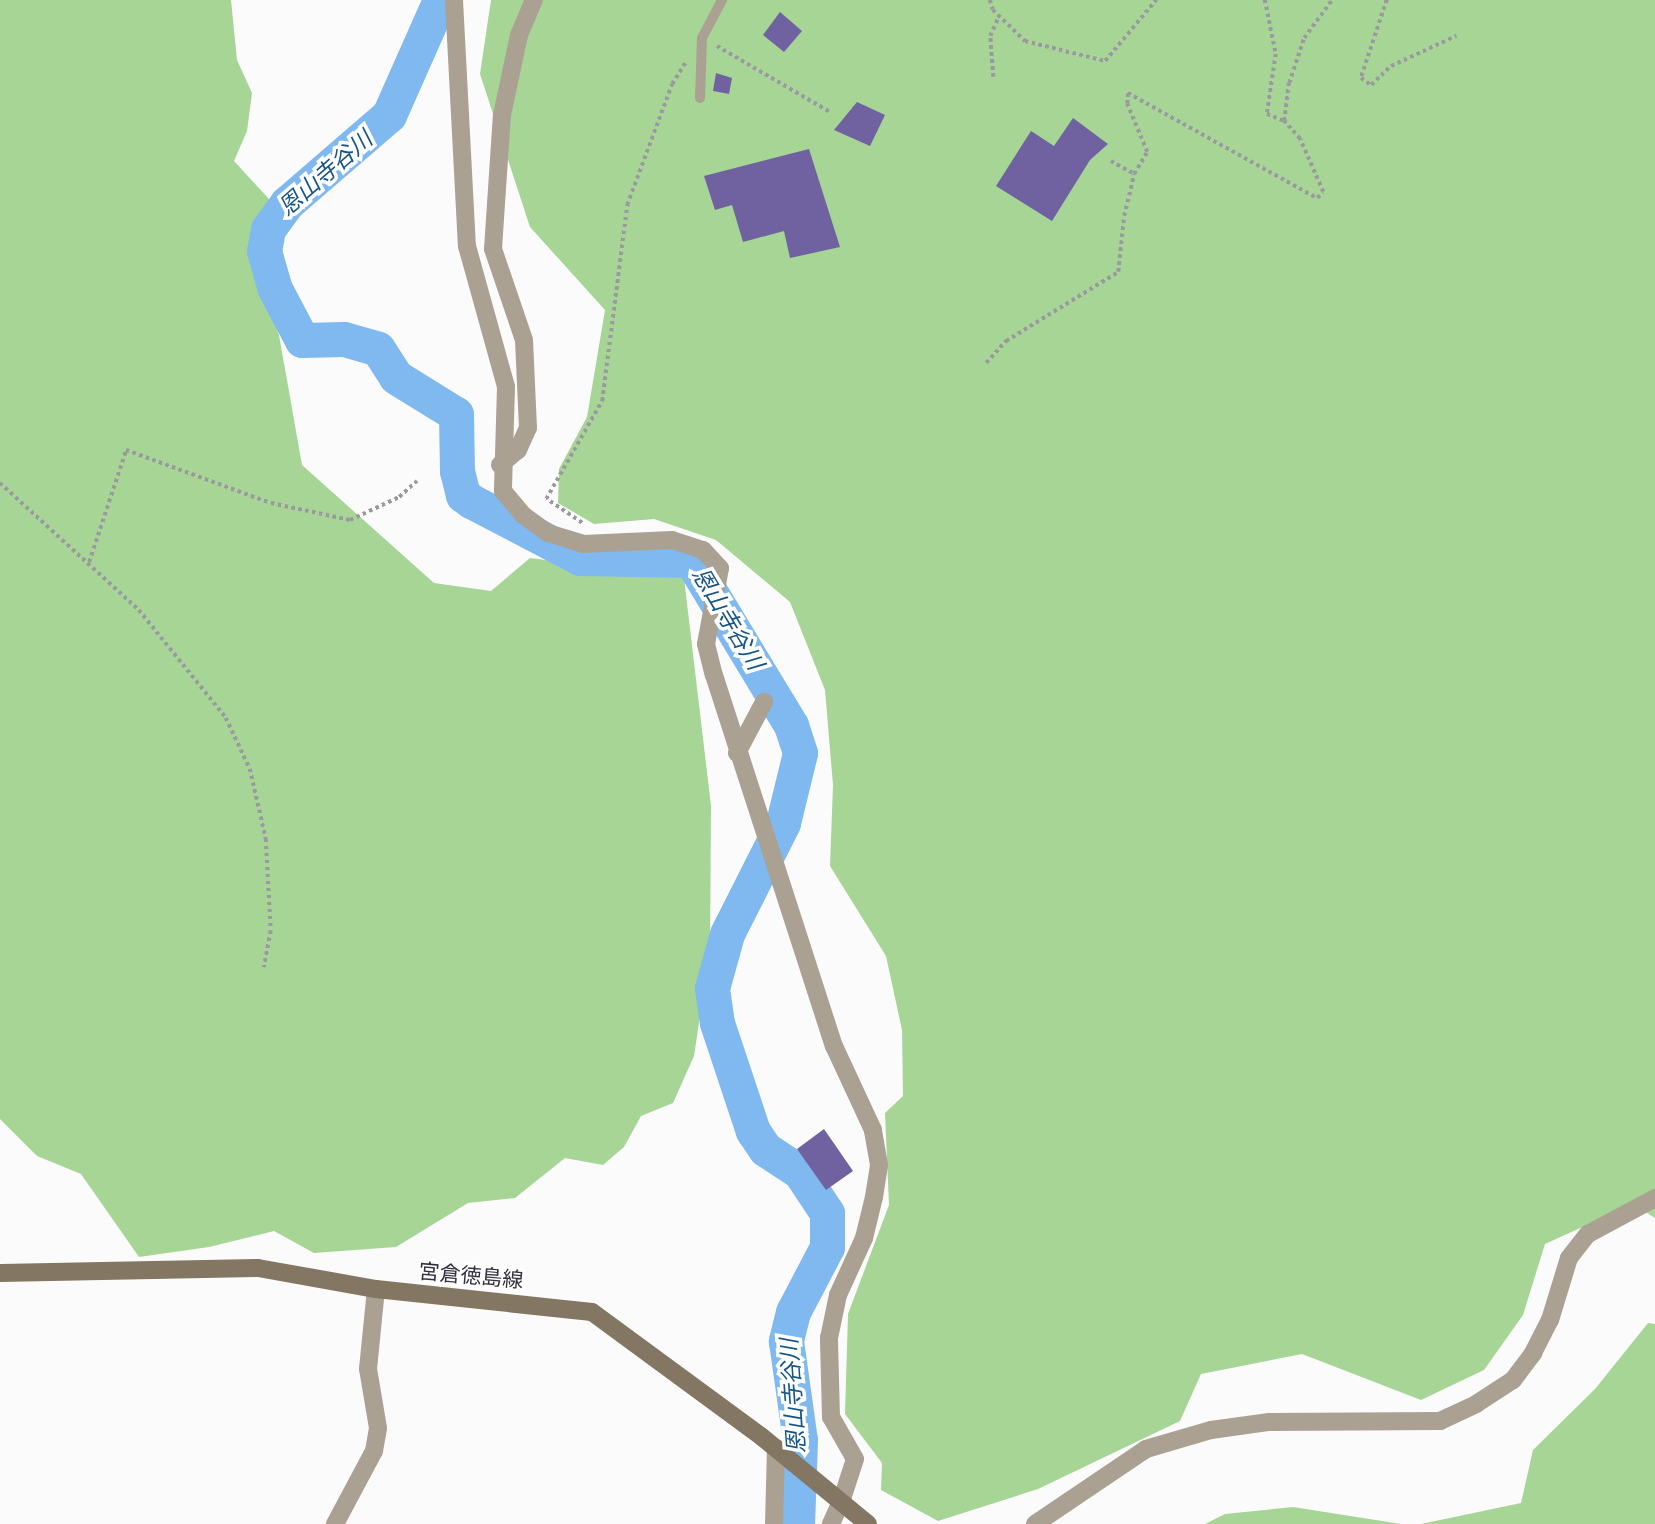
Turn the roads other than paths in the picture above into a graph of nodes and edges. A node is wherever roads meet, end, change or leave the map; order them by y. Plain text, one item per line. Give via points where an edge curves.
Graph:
1 (454, 0) edge
2 (534, 0) edge
3 (722, 0) edge
4 (700, 98) dead end
5 (500, 465) junction
6 (764, 702) dead end
7 (737, 753) junction
8 (1655, 1198) edge
9 (0, 1273) edge
10 (376, 1289) junction
11 (781, 1452) junction
12 (841, 1502) junction
13 (335, 1524) edge
14 (774, 1524) edge
15 (831, 1524) edge
16 (868, 1524) edge
17 (1035, 1524) edge

1 - 5 street via 467,246 506,387
2 - 5 street via 519,36 502,115 493,249 524,340 528,428 518,450
3 - 4 lane via 702,38 706,59
5 - 7 street via 503,491 523,515 548,533 583,544 671,540 703,551 720,568 706,643
6 - 7 street
7 - 12 street via 834,1046 873,1130 879,1165 864,1238 838,1295 829,1338 831,1417 855,1459
8 - 17 street via 1588,1234 1569,1258 1550,1320 1533,1353 1513,1380 1476,1404 1440,1421 1269,1422 1211,1430 1146,1448
9 - 10 main road, 宮倉徳島線 via 258,1268
10 - 11 main road, 宮倉徳島線 via 592,1312
10 - 13 street via 368,1369 378,1429 374,1451
11 - 12 main road, 宮倉徳島線
11 - 14 street
12 - 15 street
12 - 16 main road, 宮倉徳島線

